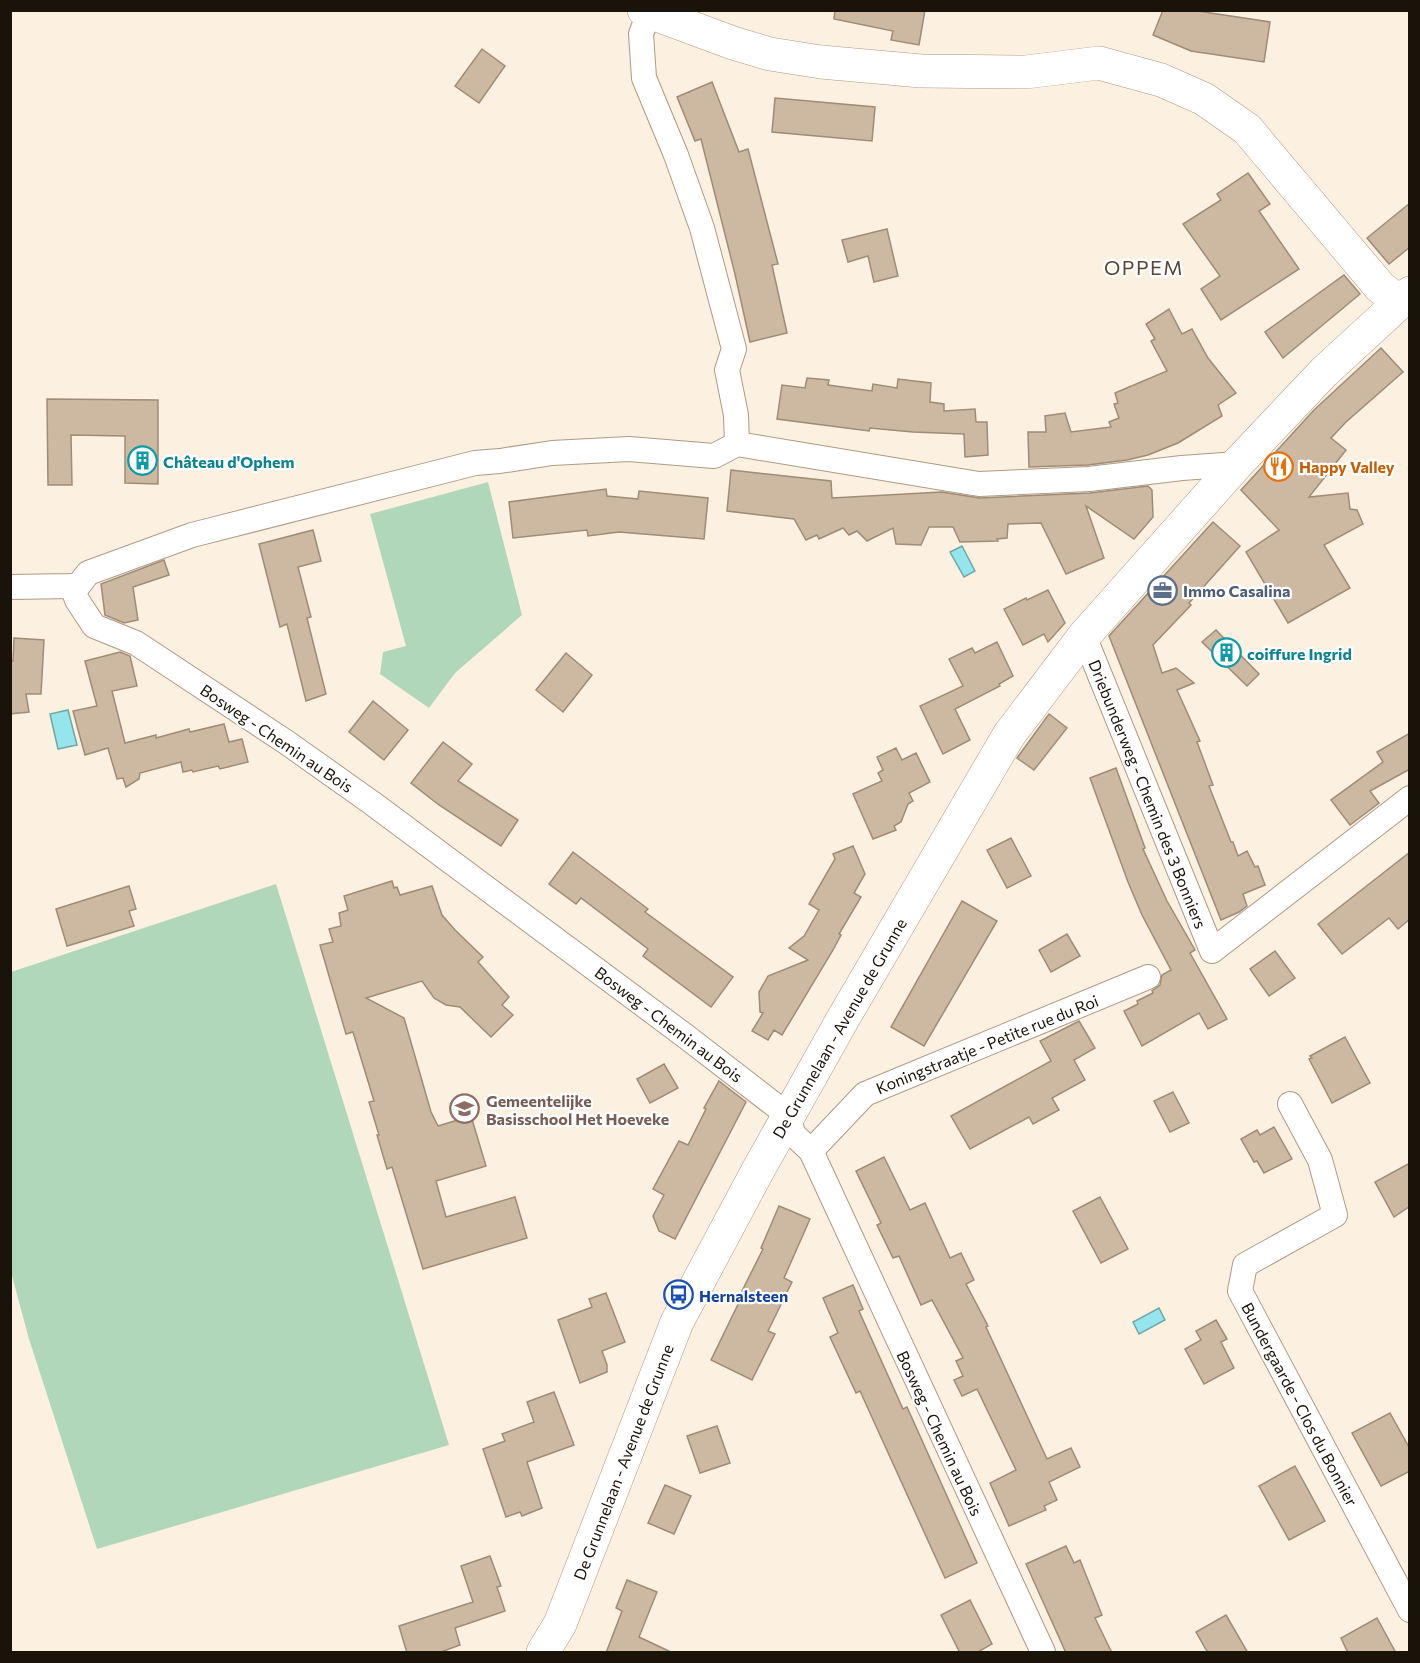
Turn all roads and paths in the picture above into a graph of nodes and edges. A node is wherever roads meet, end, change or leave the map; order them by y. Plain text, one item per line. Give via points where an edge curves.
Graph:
1 (647, 12) edge
2 (1404, 298) edge
3 (737, 444) junction
4 (1237, 464) junction
5 (72, 586) junction
6 (10, 587) edge
7 (1084, 636) junction
8 (1410, 798) edge
9 (1148, 977) dead end
10 (1290, 1104) dead end
11 (789, 1116) junction
12 (811, 1151) junction
13 (1410, 1610) edge
14 (543, 1653) edge
15 (1043, 1653) edge

1 - 2 street via 733,44 821,62 921,71 1014,72 1099,63 1161,80 1204,99 1247,129 1380,287
1 - 3 street via 641,33 644,78 702,228 734,349 727,370
2 - 4 street, De Grunnelaan - Avenue de Grunne via 1324,372
3 - 4 street via 980,484 1089,479
3 - 5 street via 714,456 629,449 475,463 192,535 88,573 79,585
4 - 7 street, De Grunnelaan - Avenue de Grunne
5 - 6 street
5 - 11 street, Bosweg - Chemin au Bois via 76,600 94,626 136,643 286,742
7 - 8 street, Driebunderweg - Chemin des 3 Bonniers via 1212,951
7 - 11 street, De Grunnelaan - Avenue de Grunne via 1009,735
9 - 12 street, Koningstraatje - Petite rue du Roi via 865,1094
10 - 13 street, Bundergaarde - Clos du Bonnier via 1320,1160 1335,1215 1245,1265 1240,1291
11 - 12 street, Bosweg - Chemin au Bois via 793,1134
11 - 14 street, De Grunnelaan - Avenue de Grunne via 677,1322 560,1624
12 - 15 street, Bosweg - Chemin au Bois

